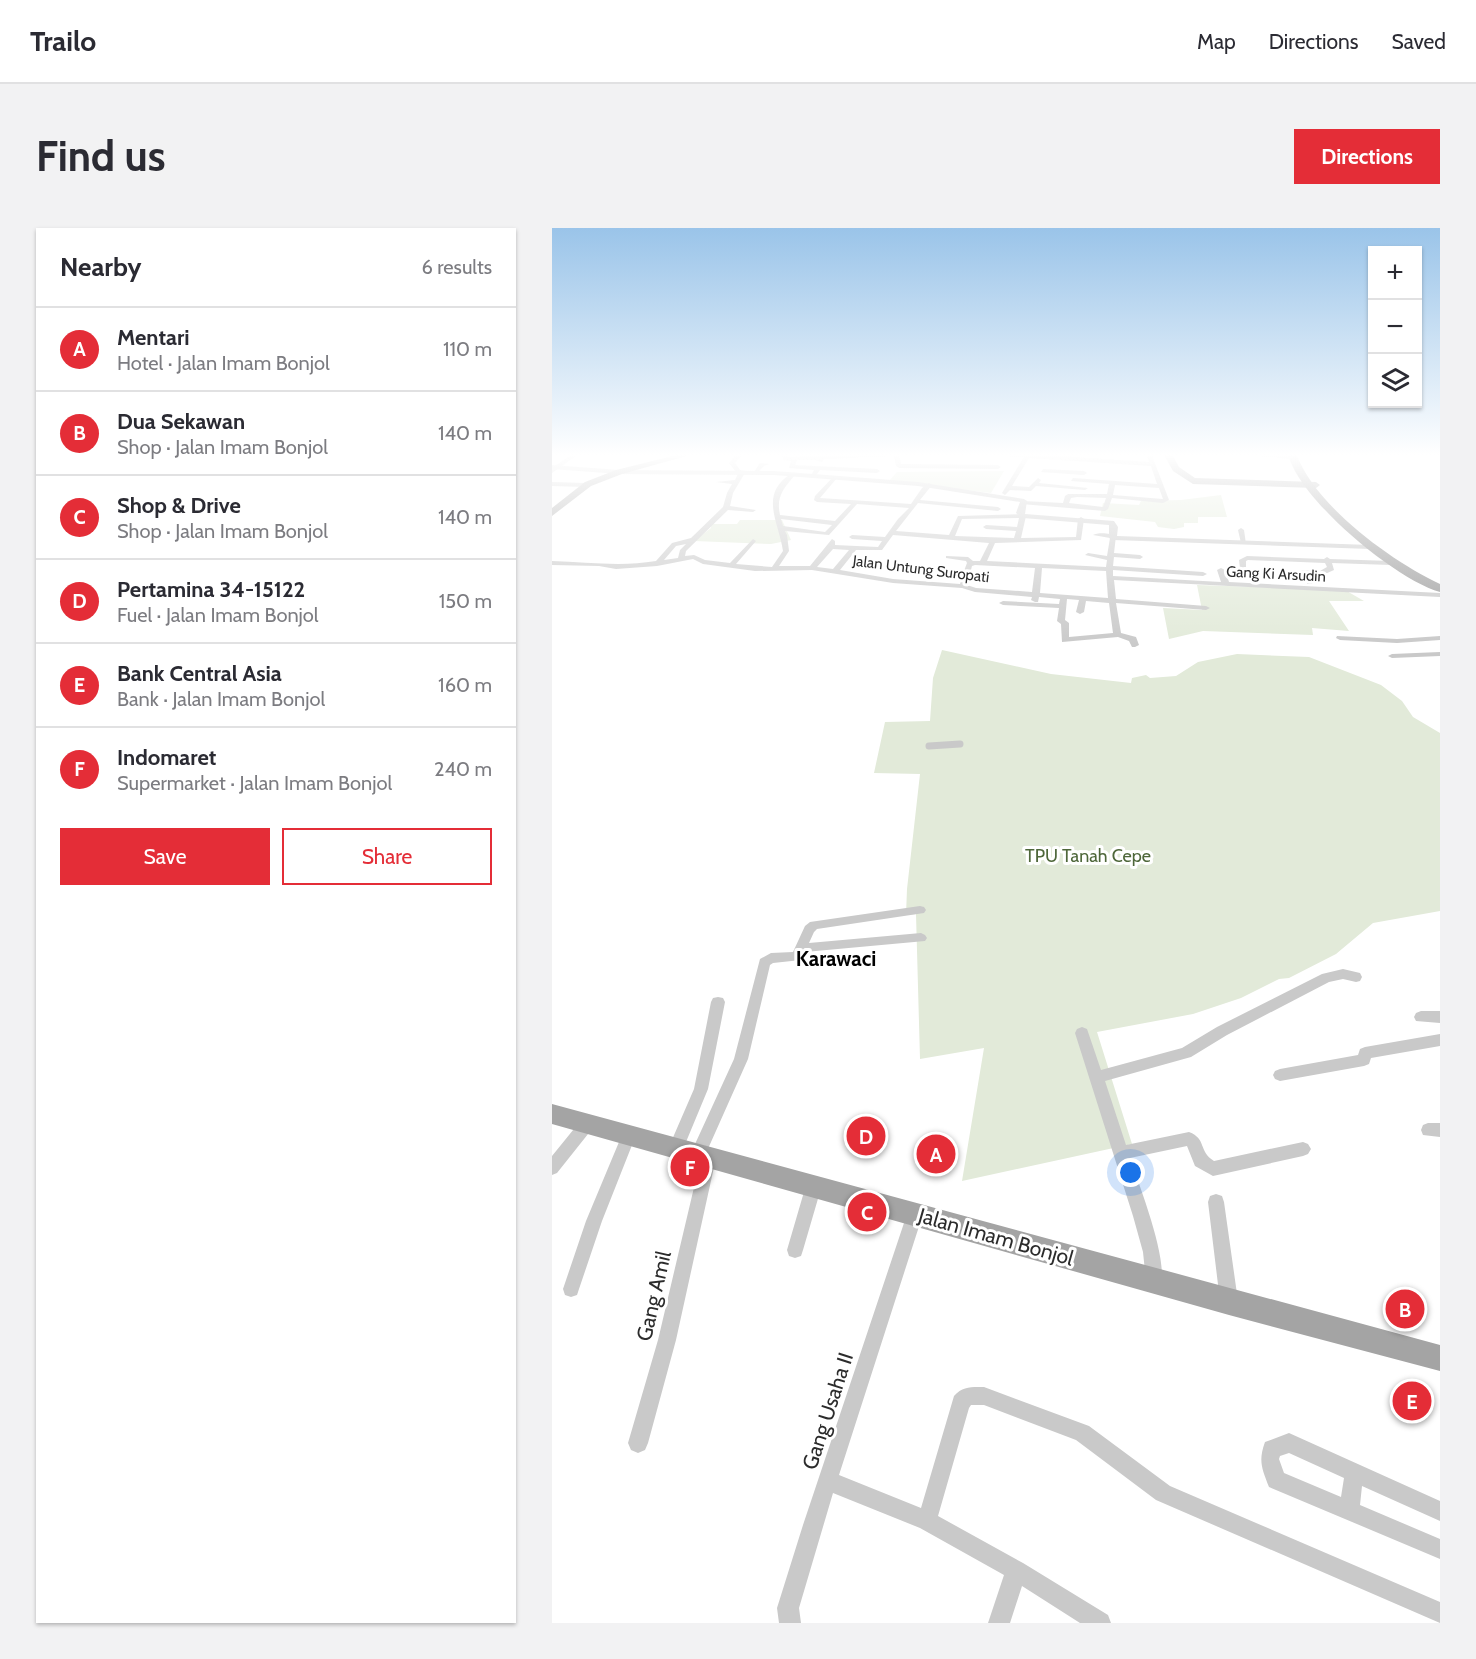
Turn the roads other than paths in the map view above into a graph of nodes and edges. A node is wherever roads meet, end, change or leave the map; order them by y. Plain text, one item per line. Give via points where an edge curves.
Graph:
1 (716, 518) edge
2 (778, 518) edge
3 (789, 518) edge
4 (841, 518) edge
5 (902, 518) edge
6 (960, 518) edge
7 (1021, 518) edge
8 (1068, 518) edge
9 (1339, 518) edge
10 (1347, 518) edge
11 (1081, 519) junction
12 (809, 520) joint
13 (836, 523) junction
14 (896, 525) junction
15 (913, 527) dead end
16 (780, 528) junction
17 (985, 530) dead end
18 (1241, 530) dead end
19 (969, 531) dead end
20 (827, 534) junction
21 (1018, 534) junction
22 (1096, 535) dead end
23 (890, 536) junction
24 (852, 537) dead end
25 (1113, 537) junction
26 (951, 538) junction
27 (965, 539) junction
28 (693, 540) junction
29 (753, 541) dead end
30 (993, 541) junction
31 (1244, 543) junction
32 (831, 547) junction
33 (1370, 547) junction
34 (853, 549) junction
35 (1088, 555) dead end
36 (1109, 556) junction
37 (948, 557) dead end
38 (1140, 557) dead end
39 (681, 558) junction
40 (796, 560) dead end
41 (1327, 560) junction
42 (552, 563) edge
43 (983, 563) junction
44 (1391, 563) junction
45 (657, 564) junction
46 (971, 564) junction
47 (732, 565) junction
48 (1039, 566) junction
49 (1243, 566) dead end
50 (913, 567) dead end
51 (812, 568) junction
52 (774, 569) junction
53 (791, 569) junction
54 (1109, 569) junction
55 (1221, 570) dead end
56 (1297, 572) dead end
57 (966, 573) junction
58 (1322, 573) junction
59 (830, 574) junction
60 (1246, 577) dead end
61 (1110, 578) junction
62 (1206, 583) junction
63 (1440, 583) edge
64 (1226, 585) junction
65 (963, 586) junction
66 (1250, 586) junction
67 (1302, 588) junction
68 (1440, 588) edge
69 (1008, 592) junction
70 (1035, 593) junction
71 (1440, 595) edge
72 (1064, 596) junction
73 (1083, 597) junction
74 (1111, 599) junction
75 (1035, 604) junction
76 (1063, 606) junction
77 (1206, 608) dead end
78 (1080, 612) dead end
79 (1118, 635) junction
80 (1440, 638) edge
81 (1340, 639) dead end
82 (1136, 645) dead end
83 (1440, 654) edge
84 (1392, 656) dead end
85 (960, 744) dead end
86 (929, 746) dead end
87 (920, 910) dead end
88 (921, 938) dead end
89 (801, 948) junction
90 (1356, 977) dead end
91 (718, 1002) dead end
92 (1421, 1017) dead end
93 (1440, 1017) edge
94 (1082, 1033) dead end
95 (1440, 1040) edge
96 (1280, 1075) dead end
97 (1096, 1077) junction
98 (552, 1114) edge
99 (587, 1124) junction
100 (629, 1135) junction
101 (1303, 1149) dead end
102 (1121, 1153) junction
103 (694, 1154) junction
104 (552, 1168) edge
105 (814, 1185) junction
106 (1216, 1202) dead end
107 (915, 1214) junction
108 (795, 1250) dead end
109 (1154, 1281) junction
110 (571, 1289) dead end
111 (1229, 1302) junction
112 (1440, 1358) edge
113 (638, 1443) dead end
114 (1354, 1472) junction
115 (829, 1481) junction
116 (1350, 1509) junction
117 (1440, 1511) edge
118 (927, 1521) junction
119 (1440, 1549) edge
120 (1016, 1570) junction
121 (1440, 1613) edge
122 (790, 1623) edge
123 (999, 1623) edge
124 (1100, 1623) edge

1 - 28 street
2 - 16 street
3 - 12 street
4 - 13 street
5 - 14 street
6 - 26 street
7 - 21 street
8 - 11 street
9 - 33 highway
10 - 63 highway via 1371,542 1410,569
11 - 21 street via 1079,539
11 - 25 street via 1111,523
12 - 13 street
13 - 20 street
14 - 15 street
14 - 23 street
16 - 20 street
16 - 52 street via 786,551
17 - 21 street
18 - 31 street
19 - 27 street
20 - 32 street via 832,539
21 - 30 street via 1015,542
22 - 25 street
23 - 24 street
23 - 26 street
23 - 34 street via 877,550
25 - 31 street via 1124,542
25 - 36 street
26 - 27 street
27 - 30 street
28 - 39 street via 683,549
28 - 45 street via 674,544
29 - 47 street
30 - 43 street
31 - 33 street
32 - 34 street
32 - 51 street
33 - 44 highway
34 - 59 street
35 - 36 street
36 - 38 street
36 - 54 street
37 - 46 street via 968,559
39 - 45 street, Jalan Untung Suropati
39 - 47 street, Jalan Untung Suropati
40 - 53 street
41 - 44 street
41 - 49 street via 1247,558 1242,560
41 - 58 street via 1331,568
42 - 45 street, Jalan Untung Suropati via 616,567
43 - 46 street
43 - 48 street
44 - 68 highway
46 - 57 street
47 - 52 street, Jalan Untung Suropati
48 - 54 street
48 - 70 street
50 - 57 street
51 - 53 street, Jalan Untung Suropati
51 - 59 street, Jalan Untung Suropati
52 - 53 street, Jalan Untung Suropati
54 - 61 street
54 - 62 street via 1202,570
55 - 64 street
56 - 58 street
57 - 65 street
58 - 67 street via 1324,582 1300,582
59 - 65 street, Jalan Untung Suropati
60 - 66 street
61 - 62 street, Gang Ki Arsudin
61 - 74 street
62 - 64 street, Gang Ki Arsudin
64 - 66 street, Gang Ki Arsudin
65 - 69 street, Jalan Untung Suropati
66 - 67 street, Gang Ki Arsudin
67 - 71 street, Gang Ki Arsudin
69 - 70 street, Jalan Untung Suropati
69 - 75 street via 1002,605
70 - 72 street, Jalan Untung Suropati
70 - 75 street
72 - 73 street, Jalan Untung Suropati
72 - 76 street
73 - 74 street, Jalan Untung Suropati
73 - 78 street
74 - 77 street, Jalan Untung Suropati
74 - 79 street
75 - 76 street
76 - 79 street via 1065,640
79 - 82 street via 1133,639
80 - 81 street
83 - 84 street
85 - 86 street
87 - 89 street via 814,925
88 - 89 street
89 - 103 street via 797,957 764,962 741,1059
90 - 97 street via 1343,974 1326,978 1186,1053
91 - 103 street via 701,1089
92 - 93 street
94 - 97 street
95 - 96 street via 1365,1053 1364,1060
97 - 102 street
98 - 99 main road, Jalan Imam Bonjol
99 - 100 main road, Jalan Imam Bonjol
99 - 104 street
100 - 103 main road, Jalan Imam Bonjol
100 - 110 street
101 - 102 street via 1213,1169 1200,1161 1189,1139
102 - 109 street via 1151,1252
103 - 105 main road, Jalan Imam Bonjol
103 - 113 street, Gang Amil via 667,1340
105 - 107 main road, Jalan Imam Bonjol
105 - 108 street
106 - 111 street
107 - 109 main road, Jalan Imam Bonjol
107 - 115 street, Gang Usaha II
109 - 111 main road, Jalan Imam Bonjol
111 - 112 main road, Jalan Imam Bonjol
114 - 116 street
114 - 116 street via 1288,1443 1272,1449 1269,1459 1276,1480
114 - 117 street
115 - 118 street
115 - 122 street, Gang Usaha II via 788,1608
116 - 119 street
118 - 120 street
118 - 121 street via 961,1403 967,1396 984,1396 1082,1432 1163,1492
120 - 123 street
120 - 124 street

